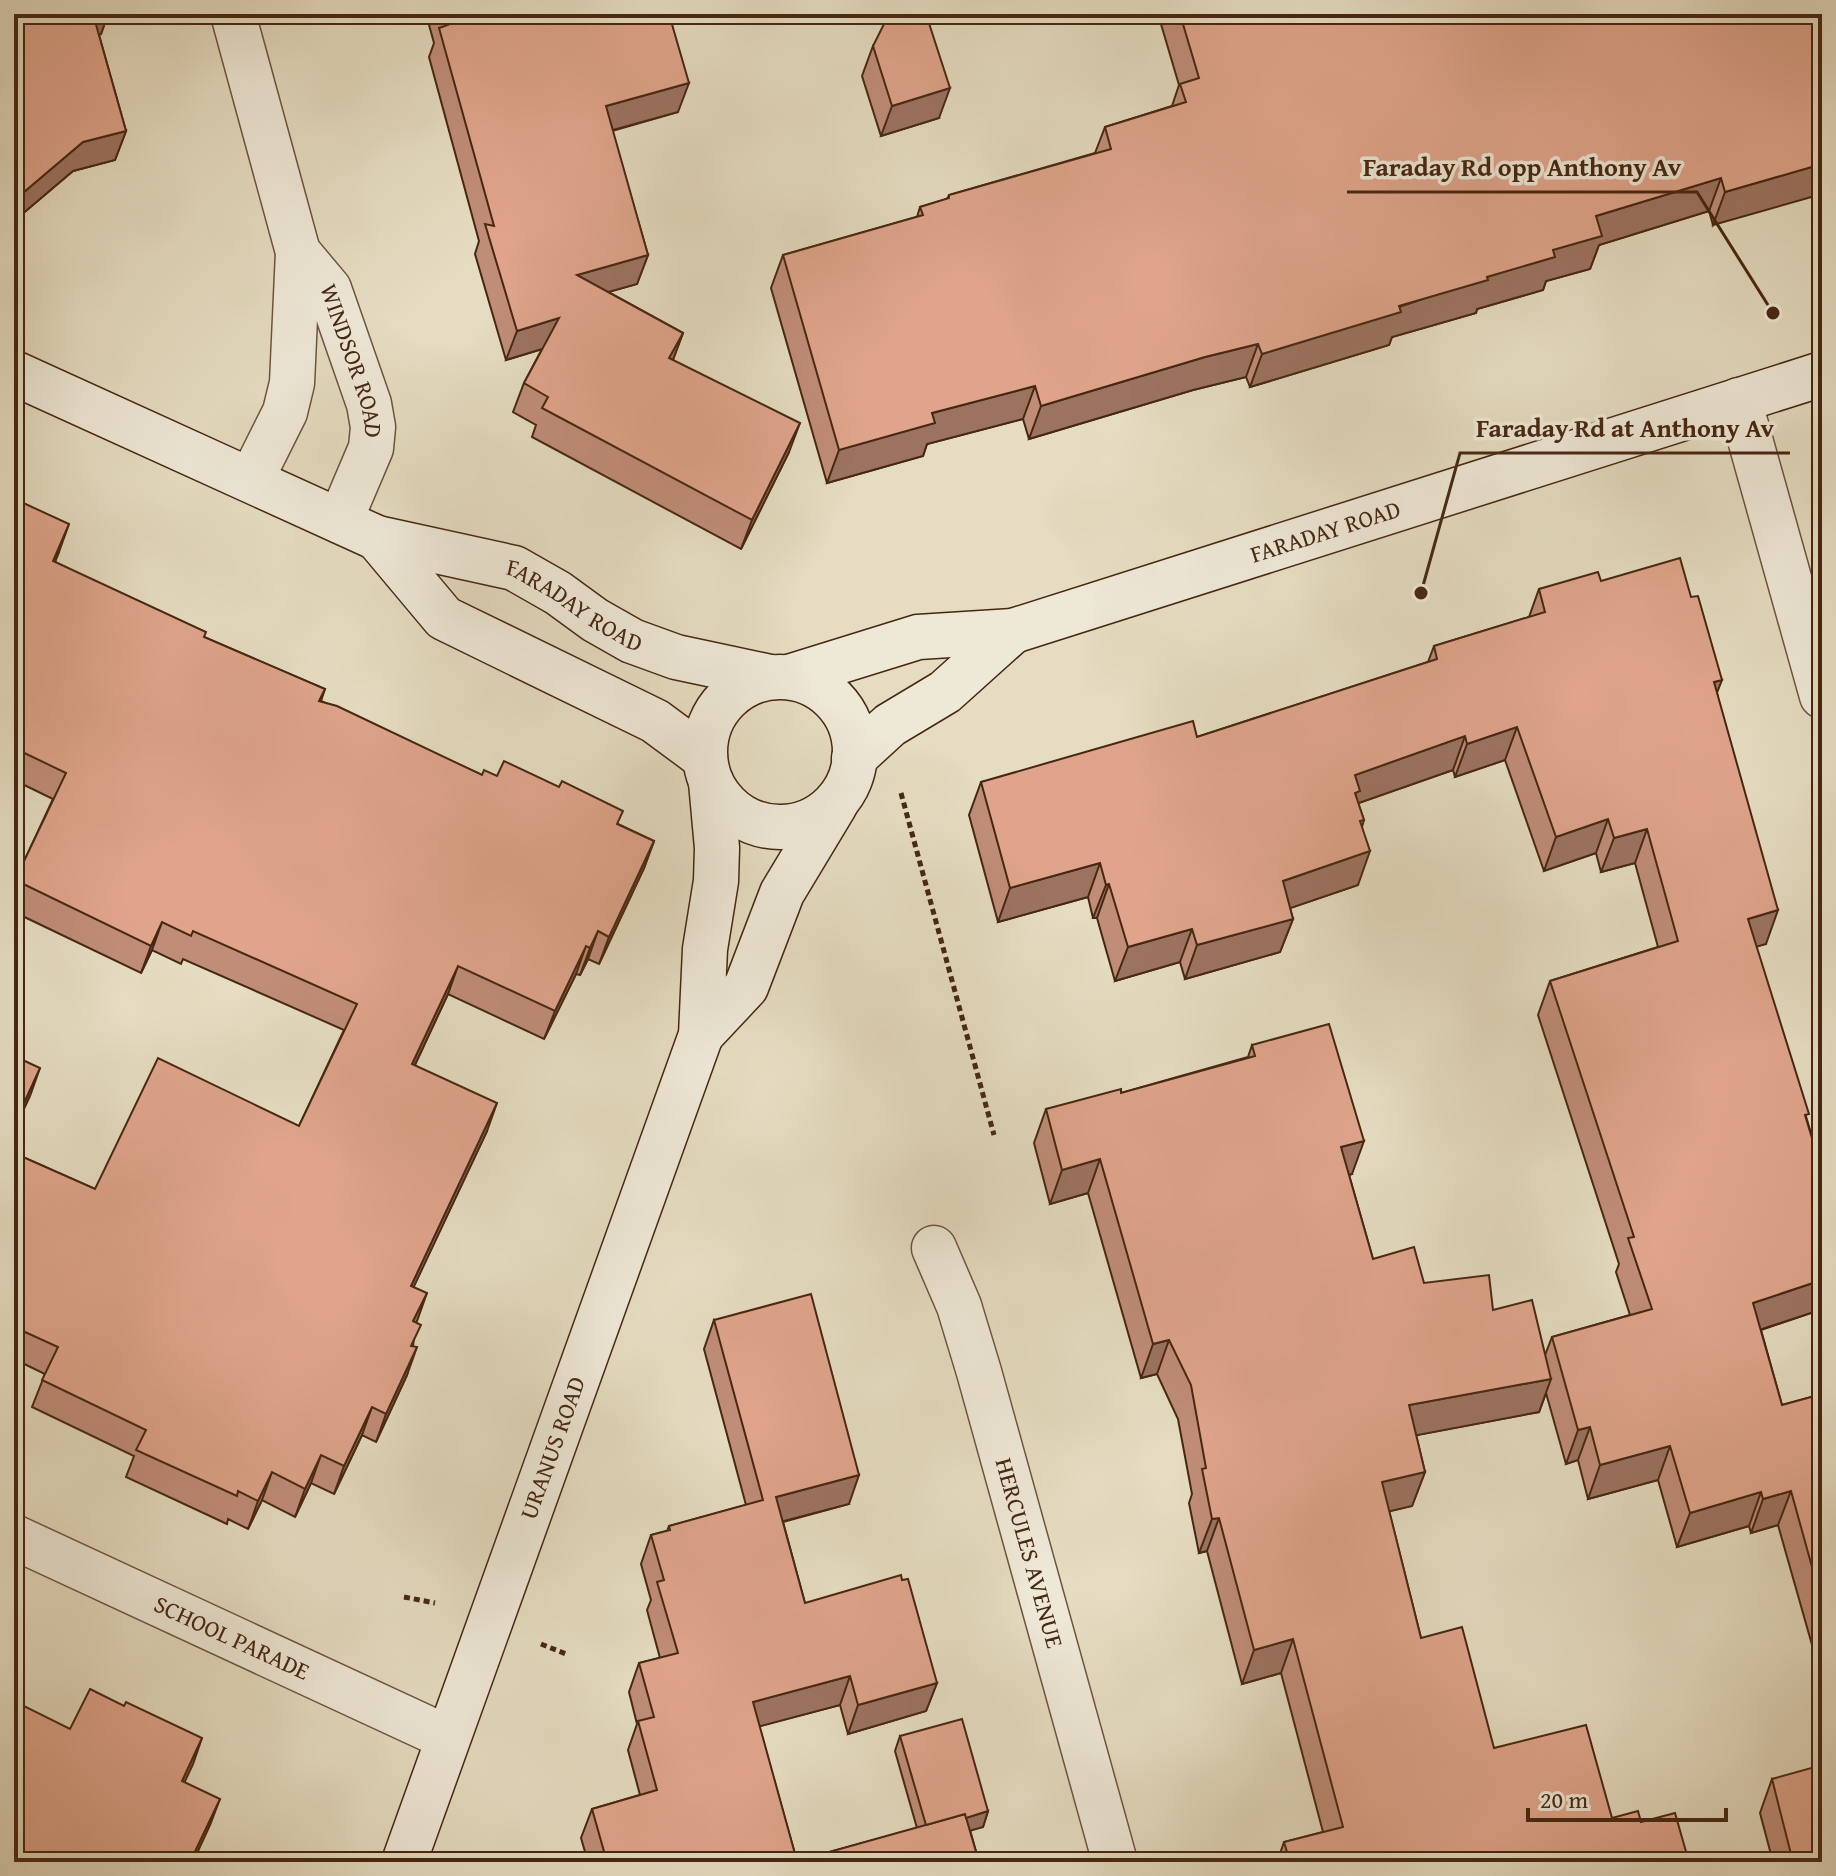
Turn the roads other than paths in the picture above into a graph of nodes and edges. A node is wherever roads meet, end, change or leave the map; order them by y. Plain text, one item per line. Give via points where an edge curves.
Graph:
1 (233, 14) edge
2 (298, 252) junction
3 (14, 373) edge
4 (1822, 374) edge
5 (1739, 400) junction
6 (251, 480) junction
7 (358, 530) junction
8 (1013, 631) junction
9 (779, 677) junction
10 (1822, 696) edge
11 (708, 770) junction
12 (847, 778) junction
13 (701, 1035) junction
14 (934, 1248) dead end
15 (14, 1537) edge
16 (448, 1738) junction
17 (404, 1862) edge
18 (1115, 1862) edge

1 - 2 main road, WINDSOR ROAD
2 - 6 main road, WINDSOR ROAD via 292,383 285,412
2 - 7 main road, WINDSOR ROAD via 329,289 369,404 373,427
3 - 6 main road, FARADAY ROAD
4 - 5 main road, FARADAY ROAD
5 - 8 main road, FARADAY ROAD
5 - 10 main road
6 - 7 main road, FARADAY ROAD
7 - 9 main road, FARADAY ROAD via 514,568 632,641 676,657
7 - 11 main road, FARADAY ROAD via 444,618 655,721
8 - 9 main road, FARADAY ROAD via 918,637
8 - 12 main road, FARADAY ROAD via 945,692 890,725
9 - 11 main road via 740,688 717,711 707,734
9 - 12 main road via 811,683 845,714 853,735
11 - 12 main road via 725,804 771,827 820,816
11 - 13 main road, URANUS ROAD via 717,859
12 - 13 main road, URANUS ROAD via 782,893 746,987
13 - 16 main road, URANUS ROAD
14 - 18 main road, HERCULES AVENUE via 979,1372
15 - 16 main road, SCHOOL PARADE
16 - 17 main road, URANUS ROAD

